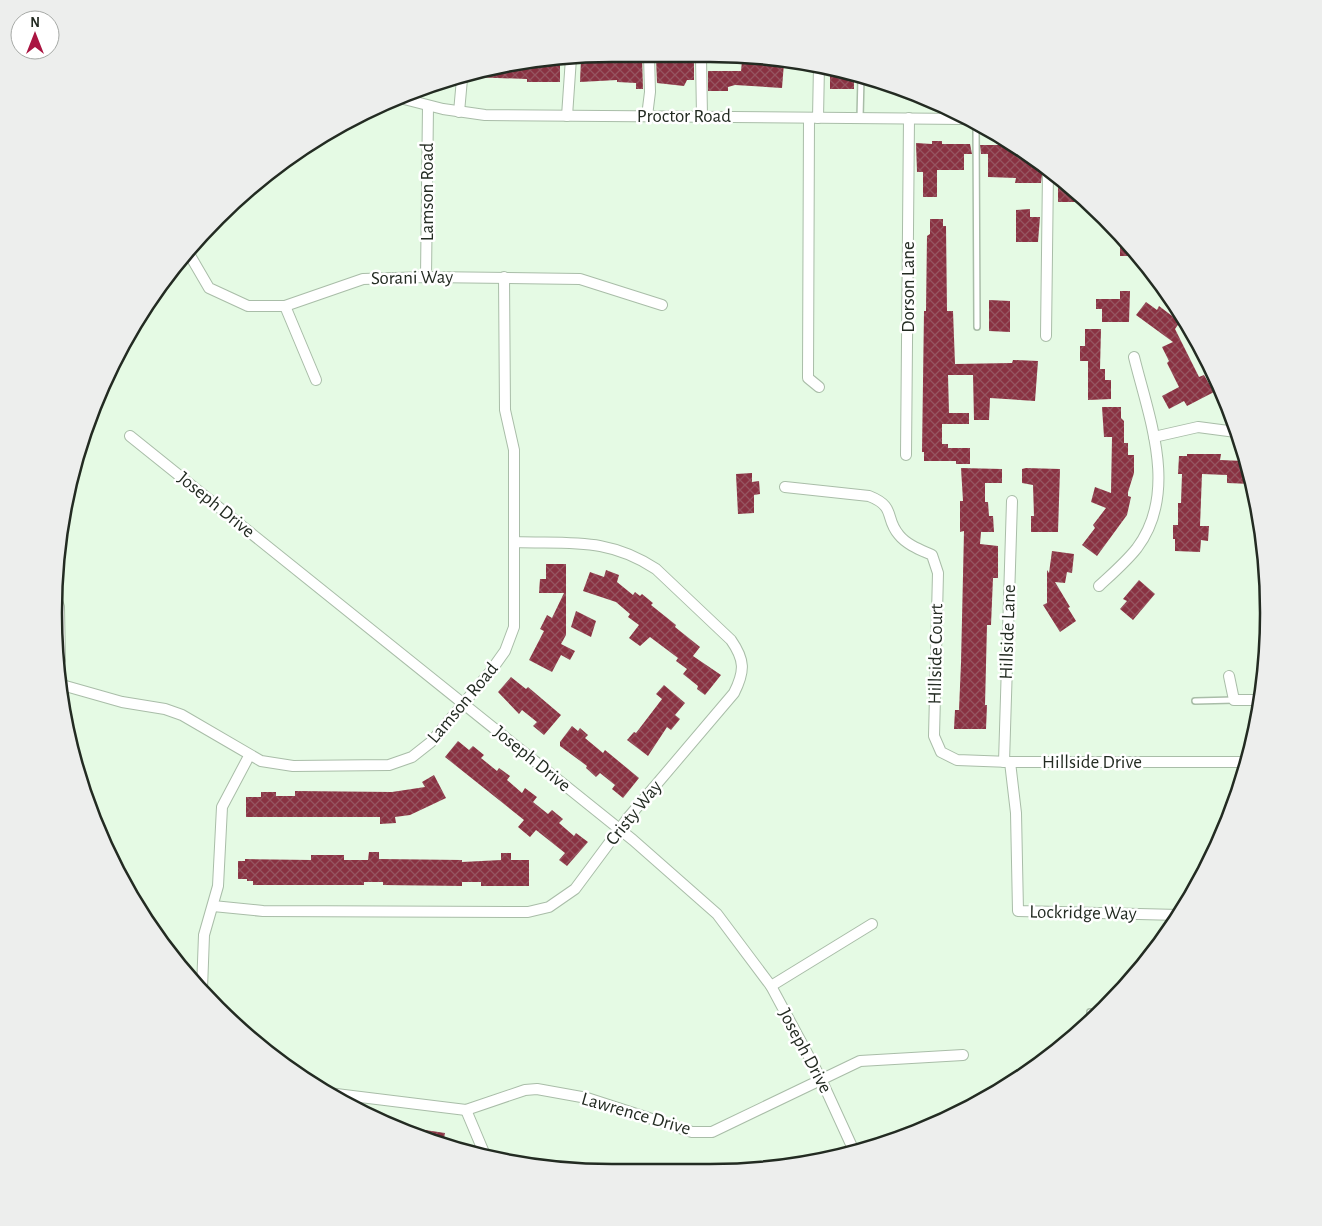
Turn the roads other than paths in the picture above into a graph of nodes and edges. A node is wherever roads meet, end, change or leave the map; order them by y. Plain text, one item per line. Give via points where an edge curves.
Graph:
1 (649, 62) edge
2 (702, 62) edge
3 (571, 65) edge
4 (818, 73) edge
5 (462, 84) edge
6 (861, 84) edge
7 (412, 101) edge
8 (428, 106) junction
9 (459, 112) junction
10 (568, 116) junction
11 (647, 116) junction
12 (702, 116) junction
13 (813, 118) junction
14 (860, 118) junction
15 (909, 118) junction
16 (951, 119) edge
17 (976, 132) edge
18 (1048, 179) edge
19 (192, 259) edge
20 (426, 278) junction
21 (504, 278) junction
22 (662, 305) dead end
23 (285, 306) junction
24 (976, 327) dead end
25 (1046, 336) dead end
26 (1134, 358) dead end
27 (316, 380) dead end
28 (819, 387) dead end
29 (1228, 431) edge
30 (130, 436) dead end
31 (1154, 437) junction
32 (906, 455) dead end
33 (785, 487) dead end
34 (1012, 501) dead end
35 (515, 542) junction
36 (1099, 586) dead end
37 (1229, 676) dead end
38 (67, 686) edge
39 (1234, 700) junction
40 (1252, 700) edge
41 (1195, 701) dead end
42 (464, 703) junction
43 (941, 752) joint
44 (249, 756) junction
45 (1007, 762) junction
46 (1239, 762) edge
47 (619, 830) junction
48 (213, 906) junction
49 (1170, 915) edge
50 (872, 924) dead end
51 (202, 980) edge
52 (771, 986) junction
53 (963, 1055) dead end
54 (820, 1078) junction
55 (348, 1096) edge
56 (466, 1110) junction
57 (851, 1145) edge
58 (482, 1147) edge

1 - 11 street
2 - 12 street
3 - 10 street
4 - 13 street
5 - 9 street
6 - 14 lane
7 - 8 street, Proctor Road
8 - 9 street, Proctor Road
8 - 20 street, Lamson Road
9 - 10 street, Proctor Road
10 - 11 street, Proctor Road
11 - 12 street, Proctor Road
12 - 13 street, Proctor Road
13 - 14 street, Proctor Road
13 - 28 street via 808,378
14 - 15 street, Proctor Road
15 - 16 street, Proctor Road
15 - 32 street, Dorson Lane
17 - 24 lane
18 - 25 street
19 - 23 street, Sorani Way via 209,288 248,306
20 - 21 street, Sorani Way
20 - 23 street, Sorani Way via 363,279
21 - 22 street, Sorani Way via 580,279
21 - 35 street, Lamson Road via 505,410 514,450
23 - 27 street
26 - 31 street
29 - 31 street via 1198,428
30 - 42 street, Joseph Drive
31 - 36 street via 1158,482 1150,524 1137,548
33 - 43 street, Hillside Court via 869,496 881,501 888,509 898,534 932,555 938,574 934,736
34 - 45 street, Hillside Lane
35 - 42 street, Lamson Road via 512,634 505,651
35 - 47 street, Cristy Way via 591,544 626,551 656,569 725,633 740,653 741,678 734,693
37 - 39 street
38 - 44 street, Lamson Road via 173,712
39 - 40 street
39 - 41 lane
42 - 44 street, Lamson Road via 425,748 398,763 288,766
42 - 47 street, Joseph Drive
43 - 45 street, Hillside Drive via 957,760
44 - 48 street via 222,807 218,886
45 - 46 street, Hillside Drive
45 - 49 street, Lockridge Way via 1016,813 1018,912
47 - 48 street, Cristy Way via 568,895 538,910 263,912
47 - 52 street, Joseph Drive via 717,914
48 - 51 street via 204,940
50 - 52 street
52 - 54 street, Joseph Drive
53 - 54 street, Lawrence Drive via 860,1061
54 - 56 street, Lawrence Drive via 712,1132 692,1132 587,1098 537,1089
54 - 57 street, Joseph Drive
55 - 56 street, Lawrence Drive
56 - 58 street

